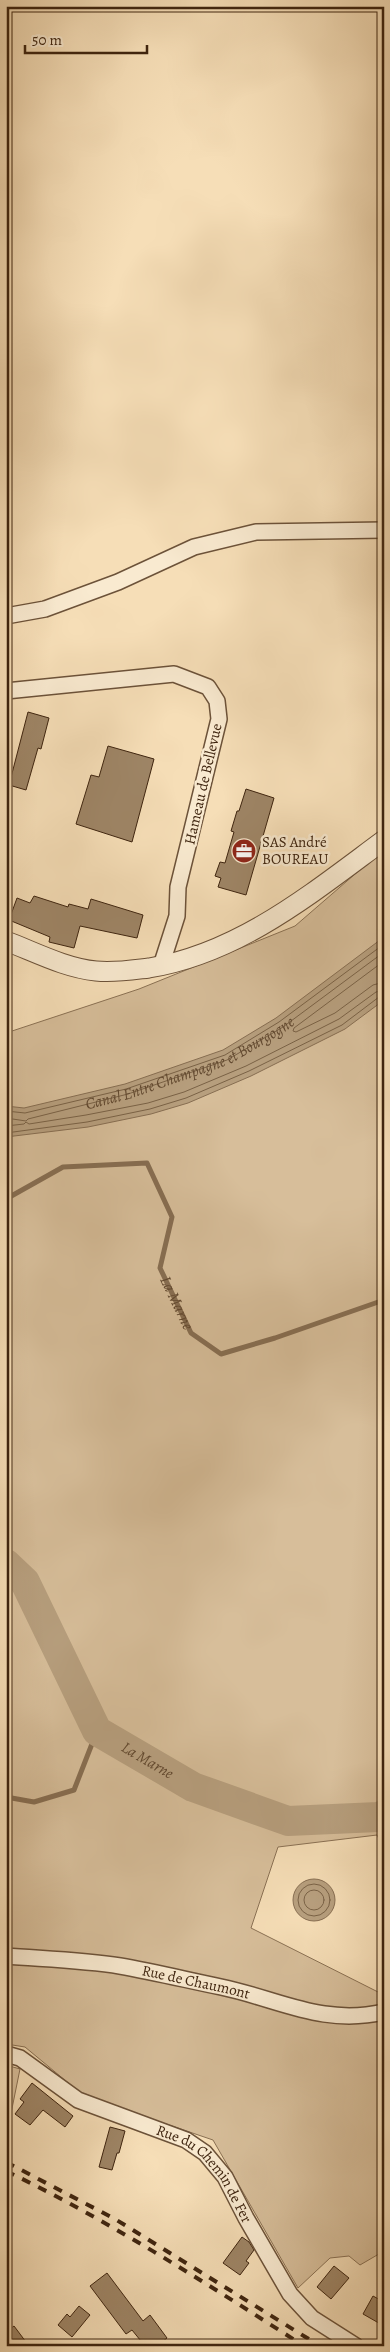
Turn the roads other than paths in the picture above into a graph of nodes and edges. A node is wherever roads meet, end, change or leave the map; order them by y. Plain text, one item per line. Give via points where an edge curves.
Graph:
1 (384, 530) edge
2 (6, 616) edge
3 (6, 692) edge
4 (384, 840) edge
5 (6, 940) edge
6 (162, 966) junction
7 (6, 1956) edge
8 (384, 2012) edge
9 (6, 2054) edge
10 (356, 2346) edge

1 - 2 street via 256,532 194,547 118,582 45,608
3 - 6 street, Hameau de Bellevue via 174,674 208,687 217,701 219,719 178,887 177,916
4 - 6 street via 293,907 245,935 198,956
5 - 6 street via 63,964 96,971
7 - 8 street, Rue de Chaumont via 119,1966 329,2015 358,2018
9 - 10 street, Rue du Chemin de Fer via 20,2058 78,2100 186,2140 205,2153 225,2176 290,2294 312,2318

